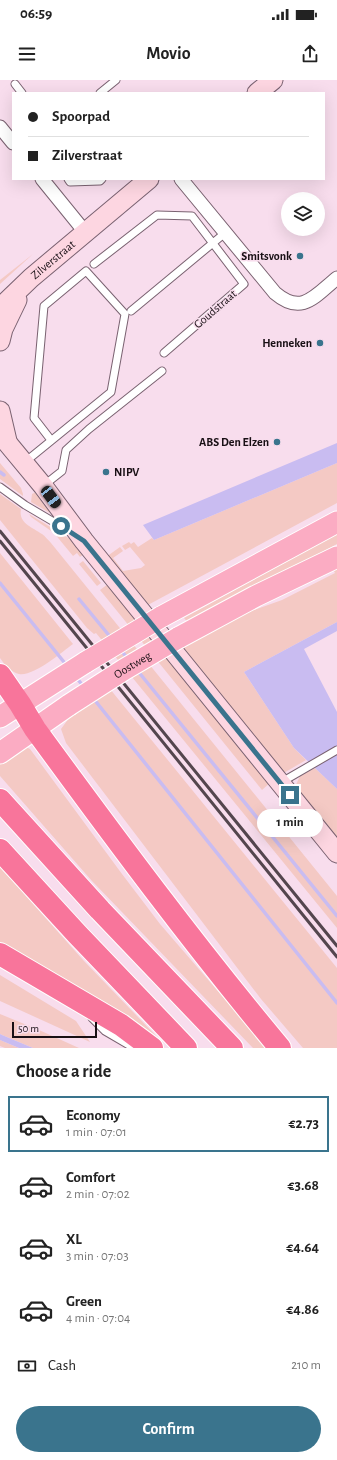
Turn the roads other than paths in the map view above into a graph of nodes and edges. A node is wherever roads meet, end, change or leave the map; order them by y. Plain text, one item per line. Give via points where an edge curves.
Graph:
1 (116, 80) edge
2 (273, 80) edge
3 (15, 84) dead end
4 (21, 92) edge
5 (101, 92) edge
6 (258, 92) edge
7 (0, 127) edge
8 (12, 142) edge
9 (43, 180) edge
10 (69, 180) edge
11 (101, 180) edge
12 (148, 180) edge
13 (182, 180) edge
14 (85, 232) junction
15 (225, 233) junction
16 (213, 243) junction
17 (94, 264) dead end
18 (337, 278) edge
19 (21, 288) junction
20 (131, 311) dead end
21 (0, 312) edge
22 (0, 341) edge
23 (164, 353) dead end
24 (162, 371) dead end
25 (0, 410) edge
26 (3, 437) edge
27 (51, 440) junction
28 (23, 463) junction
29 (0, 486) edge
30 (43, 486) junction
31 (337, 522) edge
32 (84, 541) junction
33 (337, 557) edge
34 (0, 674) edge
35 (20, 704) junction
36 (0, 717) edge
37 (34, 729) junction
38 (4, 750) edge
39 (337, 750) edge
40 (280, 783) junction
41 (0, 800) edge
42 (0, 850) edge
43 (337, 853) edge
44 (0, 954) edge
45 (70, 996) junction
46 (134, 1048) edge
47 (152, 1048) edge
48 (186, 1048) edge
49 (232, 1048) edge
50 (280, 1048) edge

1 - 5 lane
2 - 6 street
3 - 4 lane
7 - 8 street
9 - 14 street
10 - 11 lane
12 - 14 street, Zilverstraat
13 - 15 street
14 - 19 street, Zilverstraat
15 - 16 lane
15 - 18 street via 275,293 291,304 307,303
16 - 17 lane, Goudstraat via 192,216 157,215
16 - 20 lane
16 - 23 lane, Goudstraat via 244,284
19 - 21 street, Zilverstraat via 5,303
19 - 22 street, Zilverstraat
24 - 30 lane via 66,450 62,471
25 - 26 street
26 - 28 street
27 - 27 lane via 111,392 124,314 86,271 44,306 34,418
27 - 28 lane
28 - 30 street
29 - 32 lane via 25,505
30 - 32 street
31 - 35 main road, bridge via 161,617
32 - 40 street
33 - 37 main road, Oostweg, bridge via 256,596 125,668
34 - 35 highway
35 - 36 main road
35 - 37 highway
37 - 38 main road, Oostweg
37 - 50 highway via 167,908
39 - 40 lane
40 - 43 street
41 - 49 highway via 100,910
42 - 48 highway
44 - 45 highway
45 - 46 lane via 105,1031
45 - 47 highway via 121,1025

